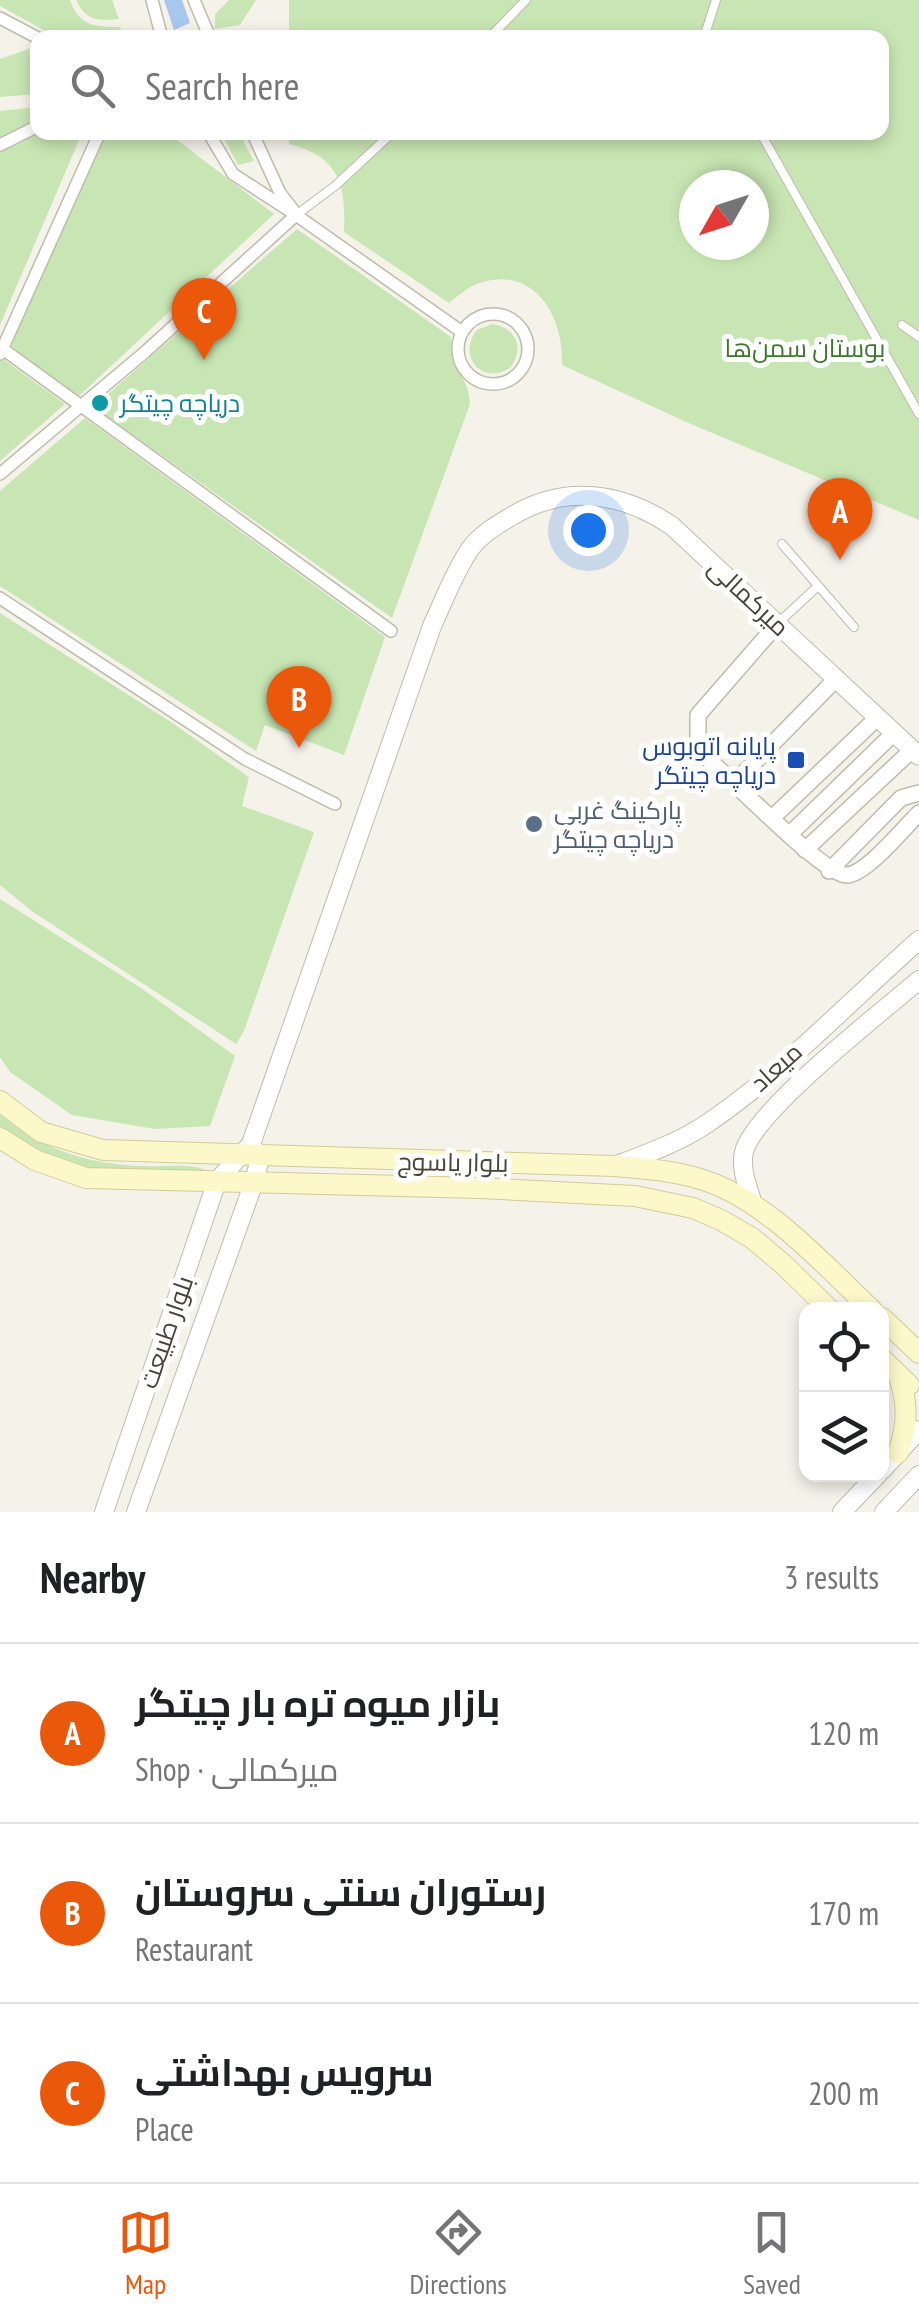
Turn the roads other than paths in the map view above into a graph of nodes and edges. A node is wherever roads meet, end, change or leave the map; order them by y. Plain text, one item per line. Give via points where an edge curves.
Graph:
1 (152, 0) edge
2 (194, 0) edge
3 (526, 0) edge
4 (716, 0) edge
5 (0, 18) edge
6 (160, 30) edge
7 (207, 30) edge
8 (497, 30) edge
9 (706, 30) edge
10 (30, 34) edge
11 (30, 130) edge
12 (96, 140) edge
13 (213, 140) edge
14 (256, 140) edge
15 (384, 140) edge
16 (765, 140) edge
17 (0, 145) edge
18 (296, 214) junction
19 (902, 325) dead end
20 (462, 332) junction
21 (919, 338) edge
22 (1, 350) edge
23 (81, 405) junction
24 (919, 414) edge
25 (0, 474) edge
26 (782, 544) dead end
27 (817, 587) junction
28 (0, 598) edge
29 (778, 623) junction
30 (854, 628) dead end
31 (391, 631) dead end
32 (837, 678) junction
33 (877, 718) junction
34 (894, 733) junction
35 (916, 753) edge
36 (735, 782) junction
37 (919, 793) edge
38 (335, 804) dead end
39 (919, 814) edge
40 (772, 818) junction
41 (790, 834) junction
42 (805, 850) junction
43 (830, 870) junction
44 (919, 940) edge
45 (919, 980) edge
46 (0, 1101) edge
47 (0, 1138) edge
48 (249, 1153) junction
49 (615, 1166) junction
50 (217, 1181) junction
51 (254, 1182) junction
52 (753, 1204) junction
53 (821, 1302) edge
54 (863, 1302) edge
55 (889, 1325) edge
56 (919, 1353) edge
57 (889, 1367) edge
58 (899, 1376) junction
59 (919, 1394) edge
60 (919, 1430) edge
61 (898, 1453) junction
62 (889, 1462) edge
63 (919, 1475) edge
64 (870, 1482) edge
65 (104, 1512) edge
66 (136, 1512) edge
67 (842, 1512) edge
68 (884, 1512) edge

1 - 6 street
2 - 7 street
3 - 8 lane
4 - 9 lane
5 - 10 street
11 - 17 street
12 - 22 street
13 - 18 street via 233,174
14 - 18 street
15 - 18 lane
16 - 24 lane
18 - 20 street
18 - 23 street
19 - 21 lane
20 - 20 street via 479,317 512,319 526,336 523,369 505,383 479,382 458,355
22 - 23 street
23 - 25 street
23 - 31 street
26 - 27 lane
27 - 29 lane
27 - 30 lane
28 - 38 street via 245,759
29 - 32 street, میرکمالی
29 - 36 street via 698,715 698,744
29 - 48 street, میرکمالی via 672,526 648,510 589,494 526,507 472,546 432,626
32 - 33 street, میرکمالی
32 - 36 street
33 - 34 street, میرکمالی
33 - 40 street
34 - 35 street, میرکمالی
34 - 41 street
35 - 42 street
36 - 40 street
37 - 43 street via 902,798
39 - 43 street via 864,867 851,875
40 - 41 street
41 - 42 street
42 - 43 street
44 - 49 street, میعاد via 747,1094 664,1148
45 - 52 street, میعاد via 760,1121 744,1153
46 - 48 main road, بلوار یاسوج via 41,1132 78,1146
47 - 50 main road, بلوار یاسوج via 35,1160 86,1178
48 - 49 main road, بلوار یاسوج
48 - 50 street, بلوار طبیعت
48 - 51 street, بلوار طبیعت
49 - 52 main road, بلوار یاسوج via 702,1179
50 - 51 main road, بلوار یاسوج
50 - 65 street, بلوار طبیعت
51 - 53 main road, بلوار یاسوج via 635,1196 693,1208 752,1238
51 - 66 street, بلوار طبیعت
52 - 54 main road, بلوار یاسوج
55 - 56 main road
57 - 58 main road
58 - 59 main road
58 - 61 main road via 907,1416
60 - 61 street
61 - 62 street
63 - 68 street
64 - 67 street

